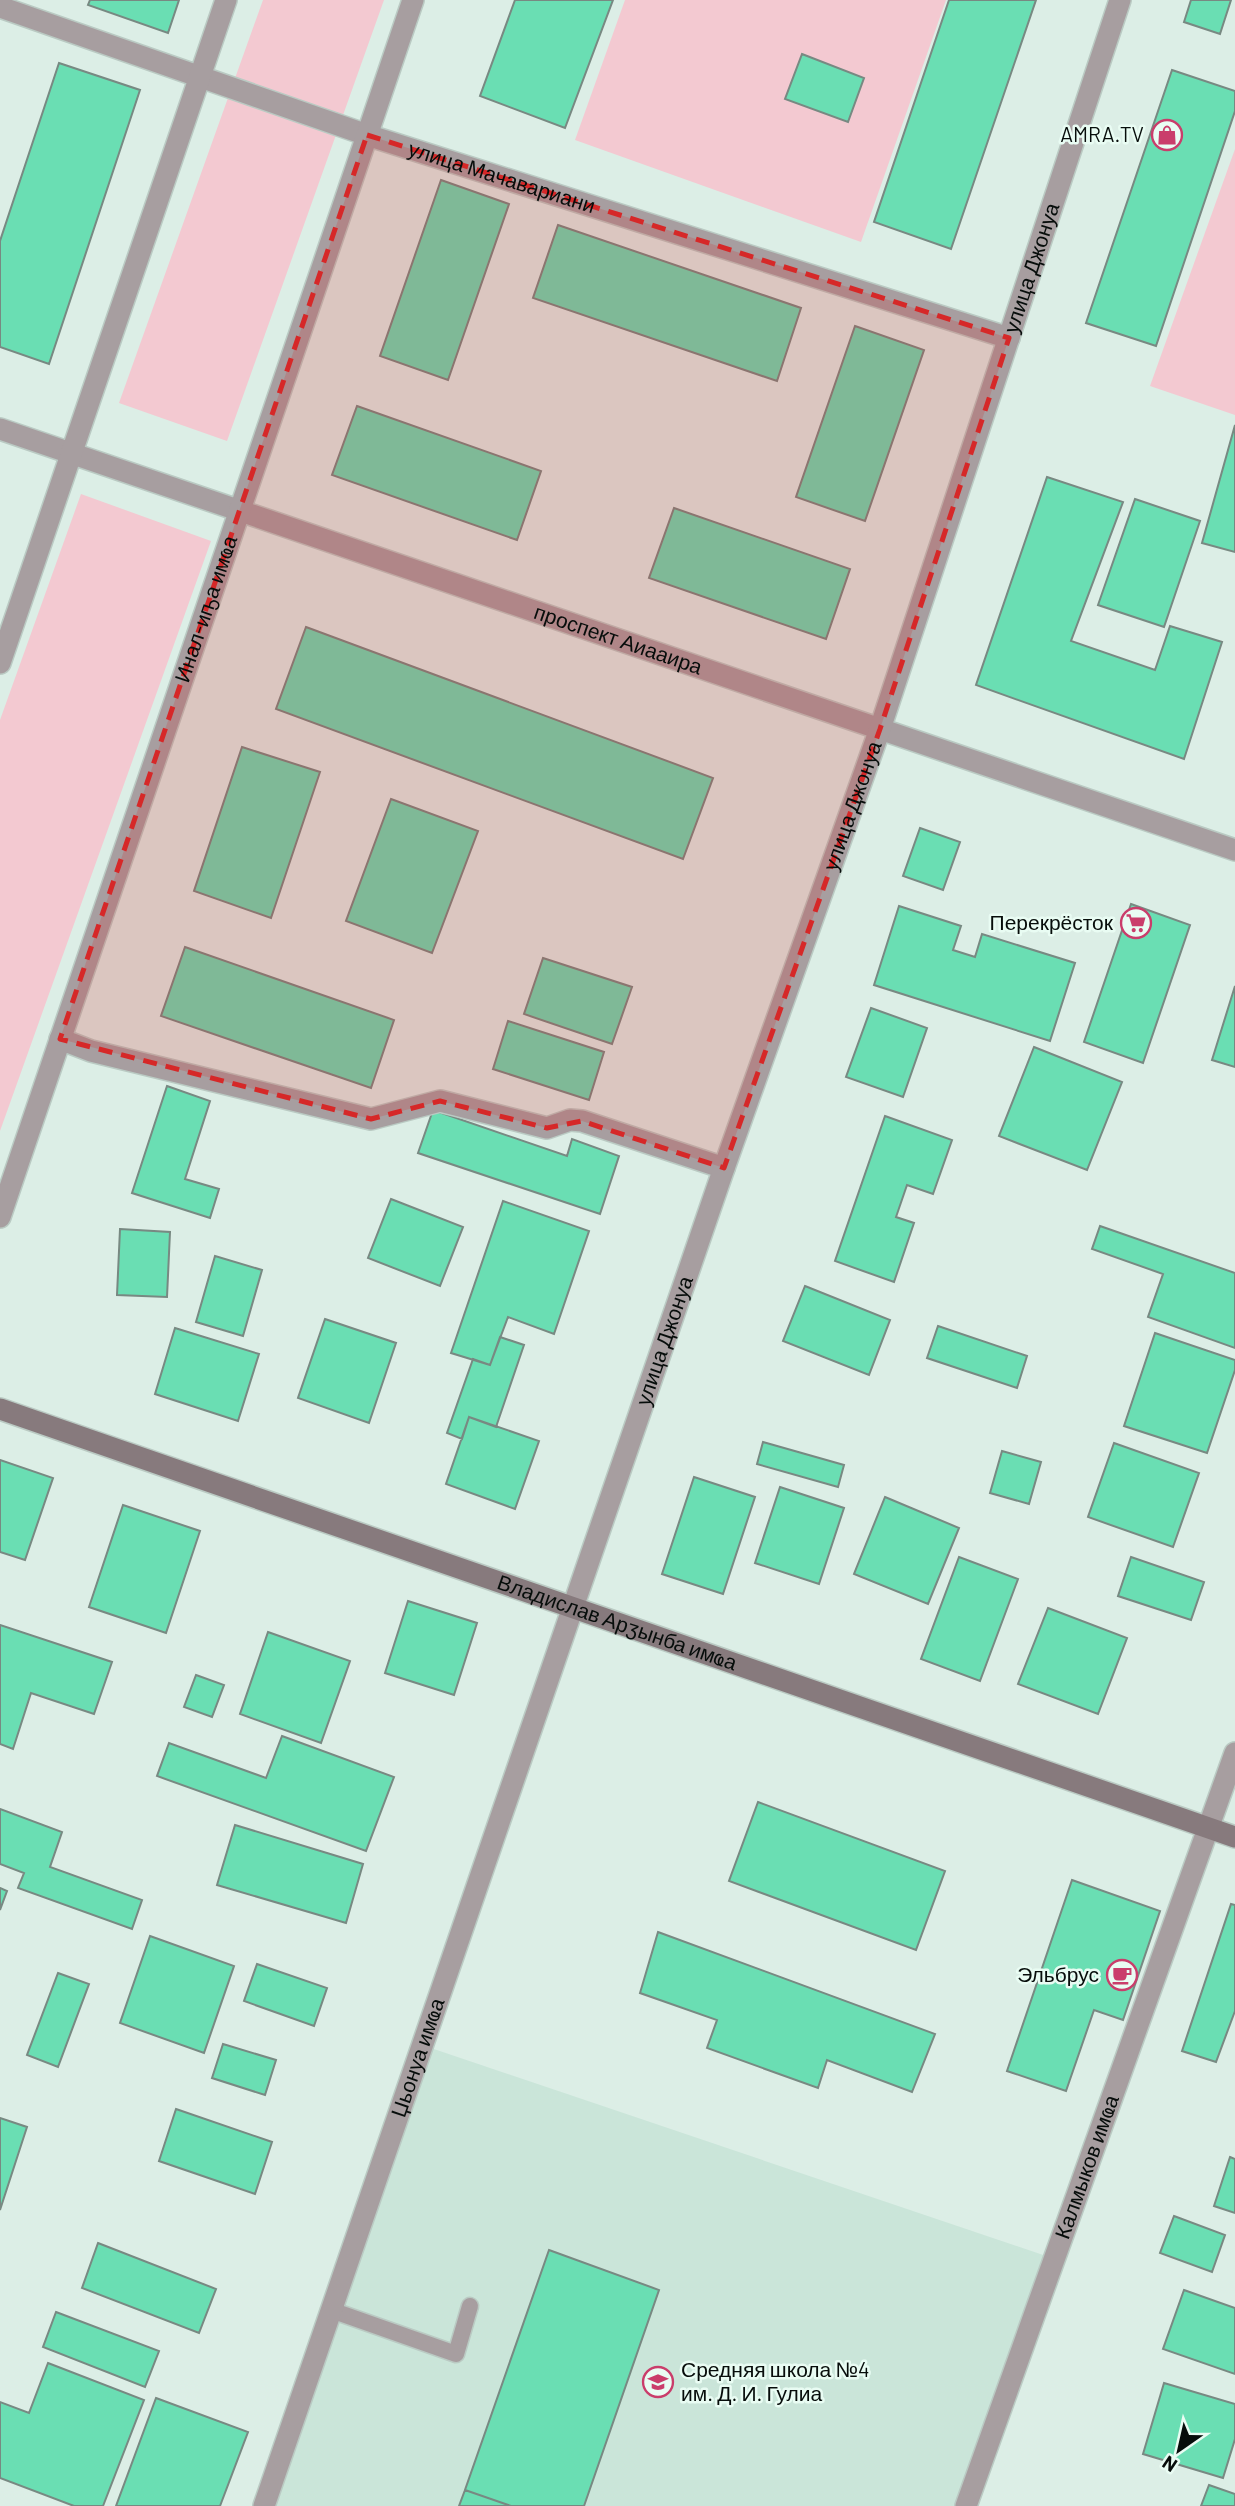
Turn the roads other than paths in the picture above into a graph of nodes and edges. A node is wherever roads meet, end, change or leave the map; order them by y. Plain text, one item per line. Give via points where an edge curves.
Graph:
1 (226, 0) edge
2 (413, 0) edge
3 (1120, 0) edge
4 (0, 7) edge
5 (200, 78) junction
6 (367, 135) junction
7 (1009, 338) junction
8 (0, 429) edge
9 (72, 453) junction
10 (239, 510) junction
11 (0, 663) edge
12 (880, 729) junction
13 (1235, 850) edge
14 (60, 1039) junction
15 (724, 1168) junction
16 (0, 1217) edge
17 (0, 1409) edge
18 (571, 1607) junction
19 (1235, 1752) edge
20 (1209, 1828) junction
21 (1235, 1837) edge
22 (470, 2306) dead end
23 (331, 2310) junction
24 (264, 2506) edge
25 (966, 2506) edge

1 - 5 street
2 - 6 street, Инал-иҧа имҩа
3 - 7 street, улица Джонуа
4 - 5 street, улица Мачавариани
5 - 6 street, улица Мачавариани
5 - 9 street
6 - 7 street, улица Мачавариани
6 - 10 street, Инал-иҧа имҩа
7 - 12 street, улица Джонуа
8 - 9 street, проспект Аиааира
9 - 10 street, проспект Аиааира
9 - 11 street
10 - 12 street, проспект Аиааира
10 - 14 street, Инал-иҧа имҩа
12 - 13 street, проспект Аиааира
12 - 15 street, улица Джонуа
14 - 15 street via 91,1051 371,1119 440,1101 547,1128 582,1121
14 - 16 street, Инал-иҧа имҩа
15 - 18 street, улица Джонуа
17 - 18 main road, Владислав Арӡынба имҩа
18 - 20 main road, Владислав Арӡынба имҩа
18 - 23 street, Џьонуа имҩа
19 - 20 street, Калмыков имҩа
20 - 21 main road, Владислав Арӡынба имҩа
20 - 25 street, Калмыков имҩа
22 - 23 lane via 456,2354
23 - 24 street, Џьонуа имҩа

